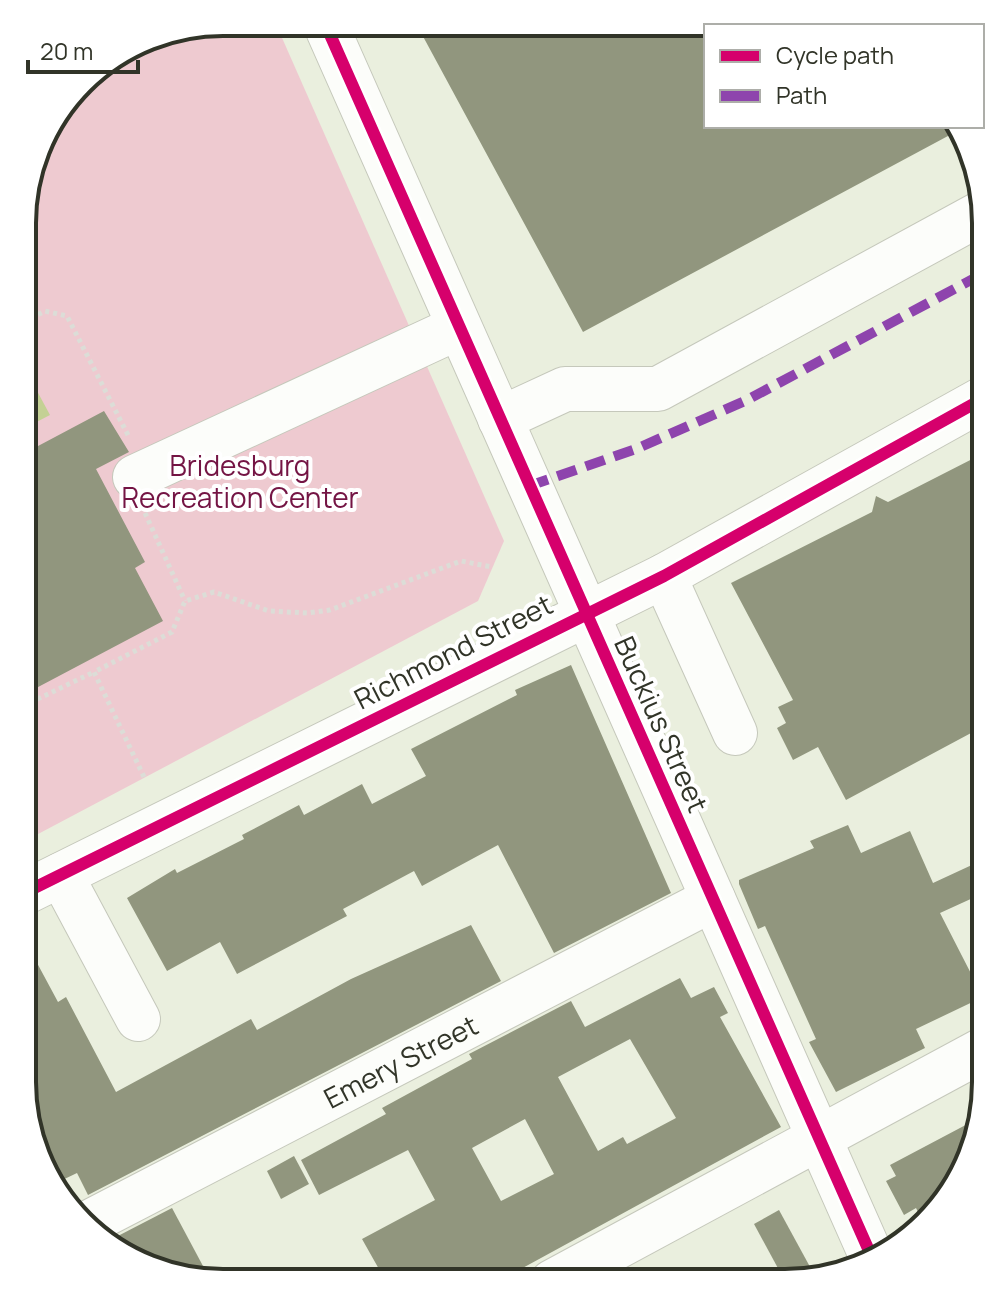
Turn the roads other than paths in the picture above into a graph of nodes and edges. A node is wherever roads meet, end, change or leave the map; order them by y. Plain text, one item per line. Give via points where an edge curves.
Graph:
1 (331, 36) edge
2 (972, 218) edge
3 (459, 327) junction
4 (972, 405) edge
5 (500, 419) junction
6 (135, 477) dead end
7 (664, 576) junction
8 (585, 612) junction
9 (735, 733) dead end
10 (61, 875) junction
11 (36, 887) edge
12 (713, 899) junction
13 (138, 1019) dead end
14 (972, 1056) edge
15 (819, 1138) junction
16 (96, 1219) edge
17 (868, 1249) edge
18 (576, 1269) edge

1 - 3 street, Buckius Street
2 - 5 street via 658,389 565,389
3 - 5 street, Buckius Street
3 - 6 street
4 - 7 street, Richmond Street
5 - 8 street, Buckius Street
7 - 8 street, Richmond Street
7 - 9 street
8 - 10 street, Richmond Street
8 - 12 street, Buckius Street
10 - 11 street, Richmond Street
10 - 13 street
12 - 15 street, Buckius Street
12 - 16 street, Emery Street
14 - 15 street
15 - 17 street, Buckius Street
15 - 18 street

